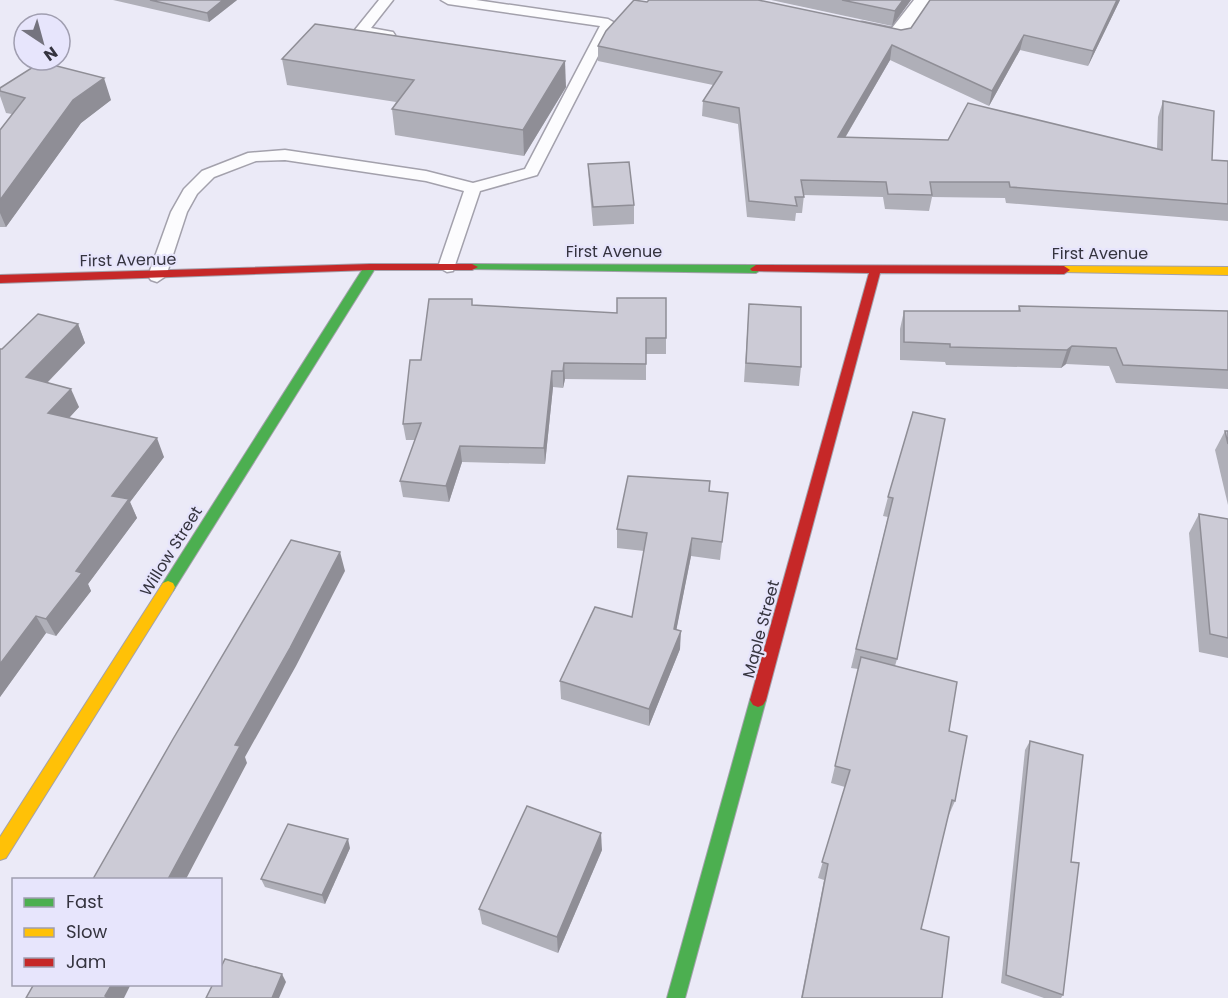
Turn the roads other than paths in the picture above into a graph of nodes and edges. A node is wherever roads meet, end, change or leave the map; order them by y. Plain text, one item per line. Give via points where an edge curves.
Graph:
1 (386, 0) edge
2 (447, 0) edge
3 (925, 0) edge
4 (842, 24) edge
5 (406, 38) edge
6 (473, 188) junction
7 (370, 267) junction
8 (447, 267) junction
9 (876, 268) junction
10 (1228, 271) edge
11 (157, 276) junction
12 (0, 279) edge
13 (0, 852) edge
14 (676, 998) edge

1 - 5 lane via 361,31
2 - 6 lane via 608,23 581,64 531,172
3 - 4 street via 898,36
6 - 8 lane
6 - 11 lane via 426,176 285,154 254,156 208,174 190,192
7 - 8 street, First Avenue
7 - 11 street, First Avenue
7 - 13 street, Willow Street
8 - 9 street, First Avenue
9 - 10 street, First Avenue
9 - 14 street, Maple Street
11 - 12 street, First Avenue

